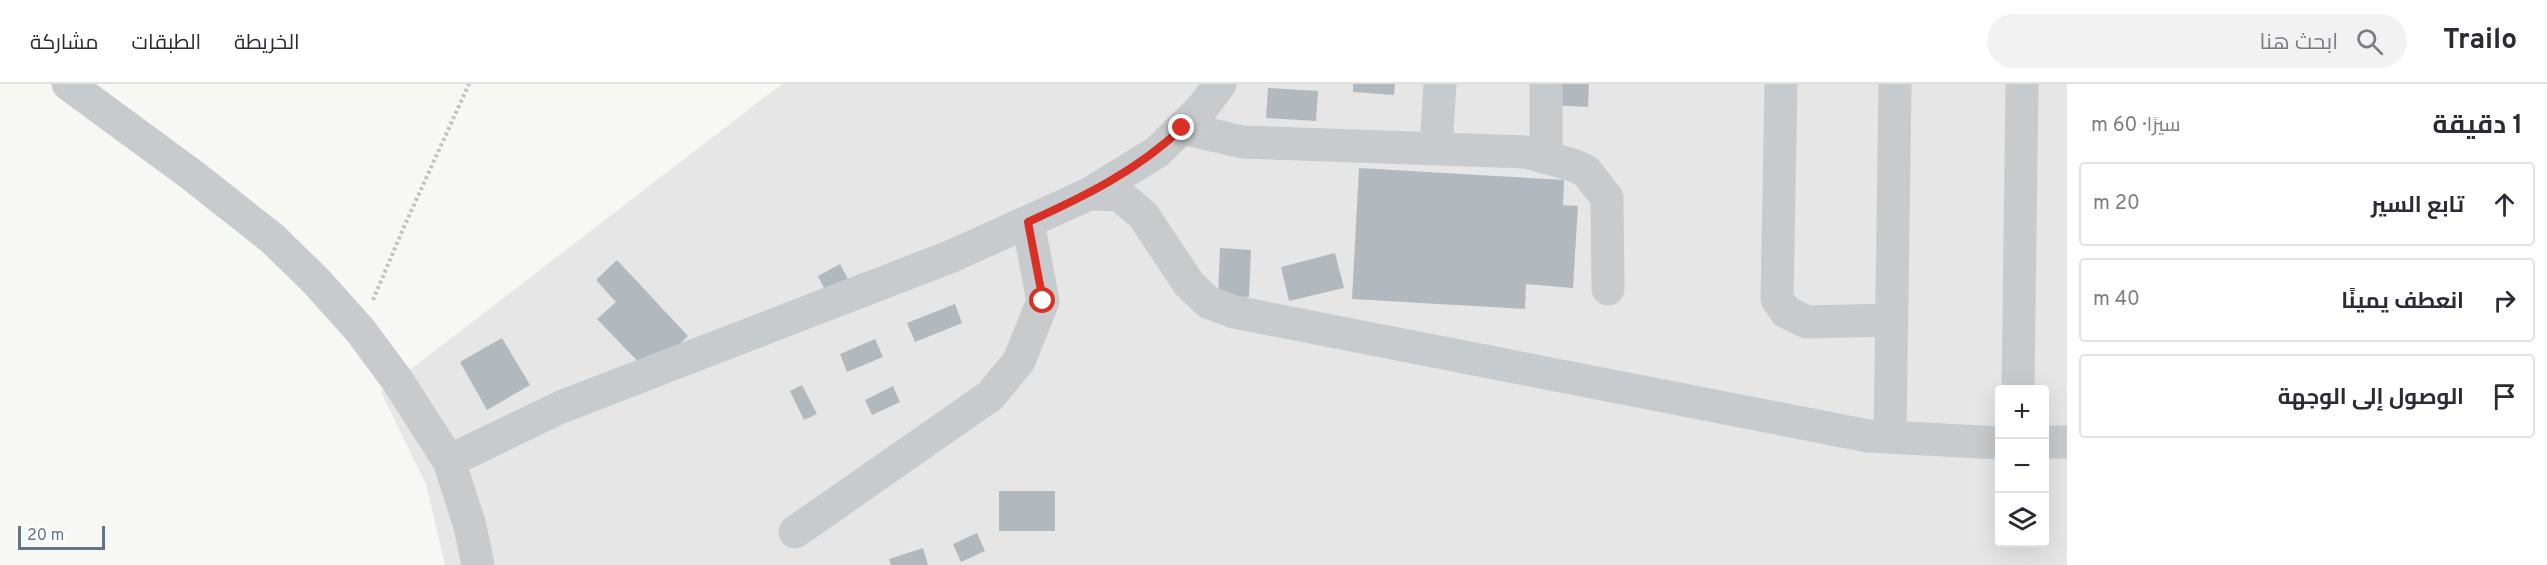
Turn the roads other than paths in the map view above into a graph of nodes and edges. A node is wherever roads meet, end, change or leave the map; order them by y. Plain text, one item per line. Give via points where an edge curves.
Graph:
1 (68, 84) edge
2 (1220, 84) edge
3 (1440, 84) edge
4 (1546, 84) edge
5 (1782, 84) edge
6 (1895, 84) edge
7 (2022, 84) edge
8 (1182, 128) junction
9 (1436, 149) junction
10 (1546, 156) junction
11 (1089, 194) junction
12 (1028, 222) junction
13 (1608, 290) dead end
14 (1892, 320) junction
15 (2018, 385) edge
16 (1890, 437) junction
17 (2049, 442) edge
18 (2067, 442) edge
19 (1995, 443) edge
20 (449, 461) junction
21 (795, 532) dead end
22 (478, 565) edge

1 - 20 lane via 273,239 316,281 360,330 397,380
2 - 8 lane
3 - 9 lane
4 - 10 lane
5 - 14 lane via 1778,299 1786,312 1807,322
6 - 14 lane
7 - 15 lane
8 - 9 lane via 1242,142
8 - 11 lane via 1157,152
9 - 10 lane
10 - 13 lane via 1586,171 1607,198
11 - 12 lane
11 - 16 lane via 1119,195 1143,215 1189,284 1208,302 1234,312 1856,434
12 - 20 lane via 952,256 561,407
12 - 21 lane via 1043,301 1018,361 990,396
14 - 16 lane
16 - 19 lane
17 - 18 lane
20 - 22 lane

